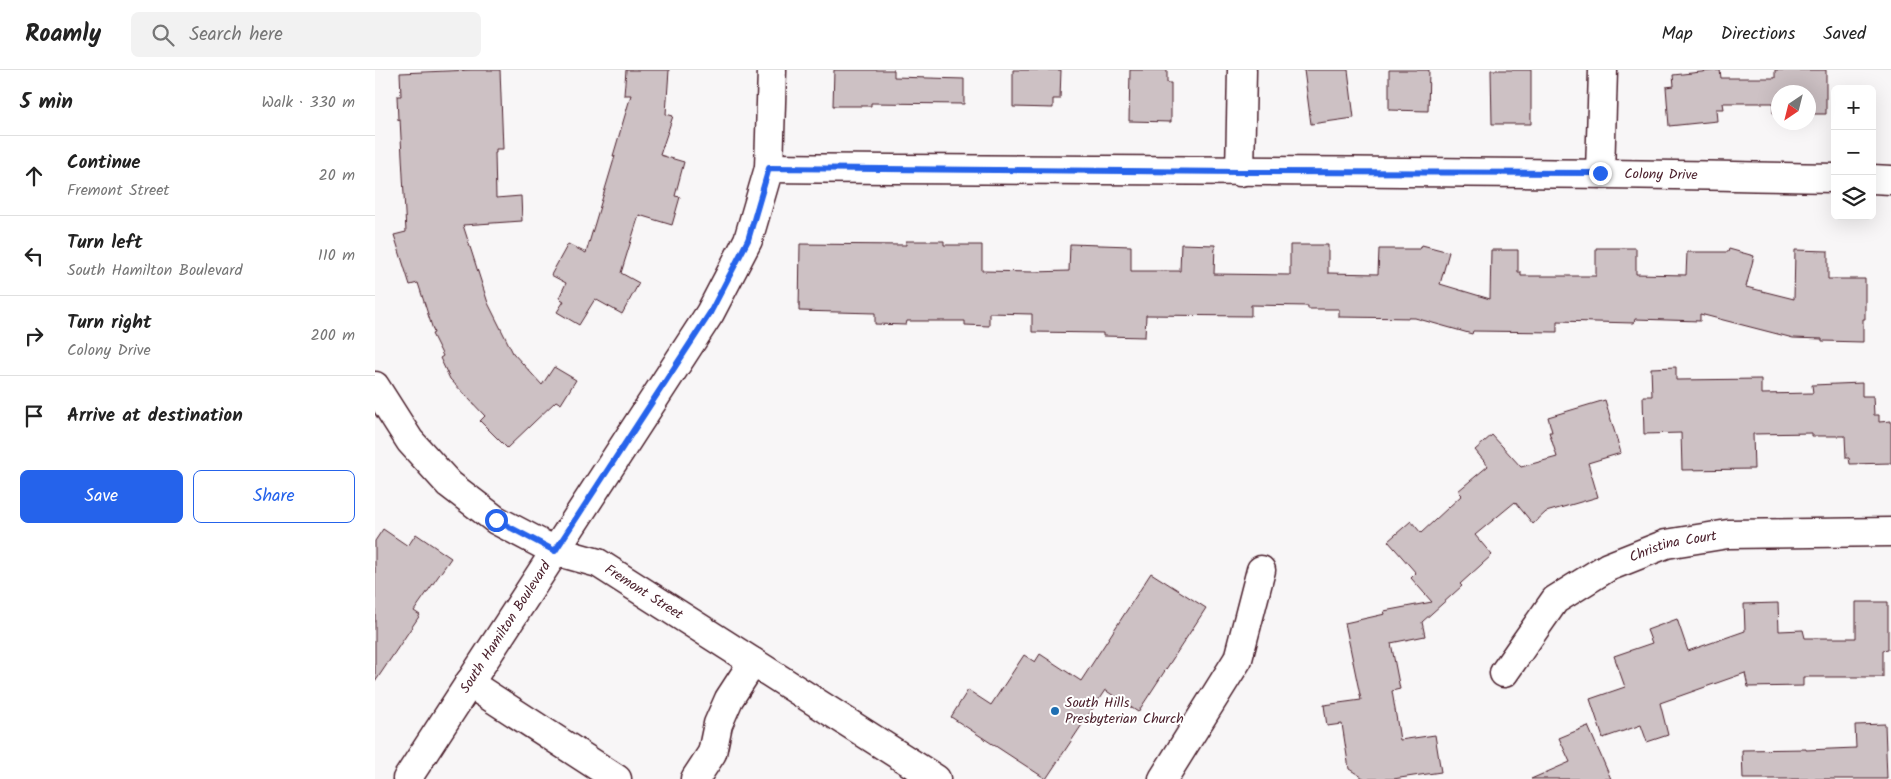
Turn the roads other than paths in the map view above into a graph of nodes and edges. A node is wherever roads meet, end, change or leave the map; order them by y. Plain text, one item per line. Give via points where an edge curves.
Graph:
1 (772, 70) edge
2 (1242, 70) edge
3 (1603, 70) edge
4 (769, 168) junction
5 (1240, 172) junction
6 (1600, 173) junction
7 (1831, 178) edge
8 (1876, 179) edge
9 (1891, 180) edge
10 (376, 390) edge
11 (1891, 532) edge
12 (555, 551) junction
13 (1261, 570) dead end
14 (753, 662) junction
15 (1504, 673) dead end
16 (469, 683) junction
17 (407, 779) edge
18 (617, 779) edge
19 (695, 779) edge
20 (936, 779) edge
21 (1163, 779) edge

1 - 4 street, South Hamilton Boulevard
2 - 5 street
3 - 6 street
4 - 5 street, Colony Drive
4 - 12 street, South Hamilton Boulevard via 748,240 710,313
5 - 6 street, Colony Drive
6 - 7 street, Colony Drive
8 - 9 street
10 - 12 street, Fremont Street via 410,441 449,484 496,520
11 - 15 street, Christina Court via 1728,534 1666,544 1608,567 1555,600
12 - 14 street, Fremont Street via 598,563
12 - 16 street, South Hamilton Boulevard
13 - 21 street via 1238,659
14 - 19 street via 729,699 718,724 711,754
14 - 20 street, Fremont Street
16 - 17 street, South Hamilton Boulevard
16 - 18 street

